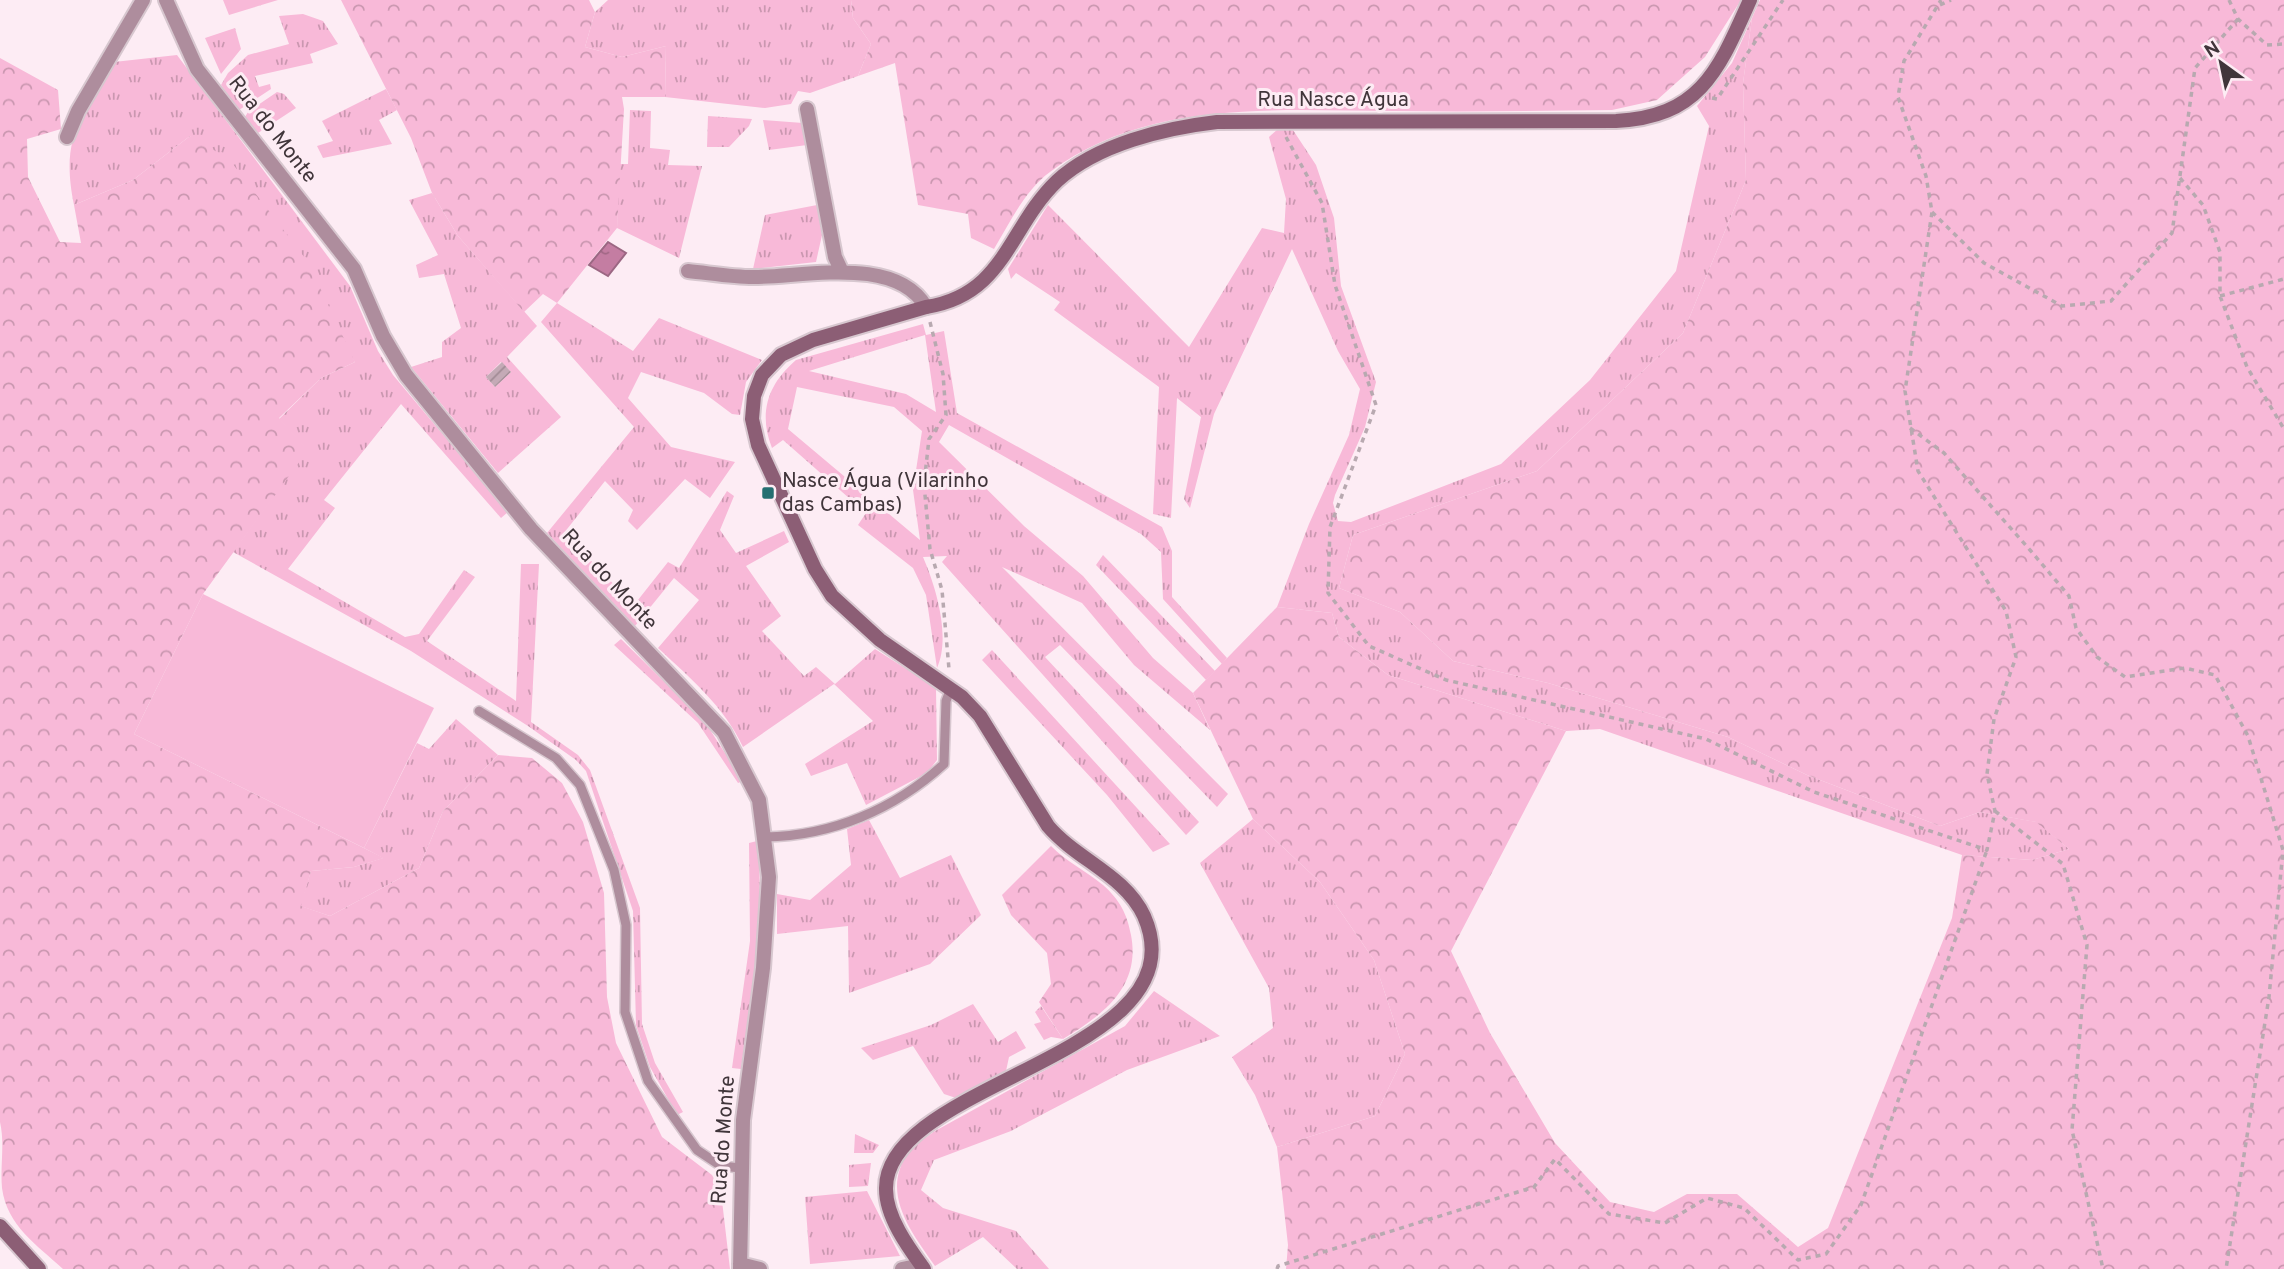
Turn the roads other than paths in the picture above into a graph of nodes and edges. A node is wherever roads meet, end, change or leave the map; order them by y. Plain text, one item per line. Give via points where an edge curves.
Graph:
1 (143, 0) edge
2 (166, 0) edge
3 (1750, 0) edge
4 (807, 109) dead end
5 (67, 137) dead end
6 (688, 271) dead end
7 (842, 272) junction
8 (926, 307) junction
9 (951, 688) junction
10 (479, 710) dead end
11 (765, 837) junction
12 (741, 1168) junction
13 (0, 1226) edge
14 (740, 1266) edge
15 (923, 1267) edge
16 (39, 1269) edge
17 (760, 1269) edge
18 (902, 1269) edge

1 - 5 street
2 - 11 street, Rua do Monte via 197,69 354,269 383,336 407,375 531,529 724,732 759,800
3 - 8 main road, Rua Nasce Água via 1720,64 1696,95 1636,120 1217,122 1132,142 1065,174 983,282 946,304
4 - 7 street via 835,257
6 - 7 street via 752,277
7 - 8 street via 897,280 918,293
8 - 9 main road, Rua Nasce Água via 793,347 762,375 752,419 766,467 832,596 880,640
9 - 11 lane via 946,701 944,764 922,784 837,827
9 - 15 main road, Rua Nasce Água via 980,716 1062,842 1115,879 1137,903 1149,930 1150,956 1145,981 1125,1009 925,1127 899,1152 887,1174 887,1202
10 - 12 lane via 556,758 580,785 614,870 626,925 625,1012 648,1081 697,1150 721,1167
11 - 12 street, Rua do Monte via 769,877 763,968
12 - 14 street, Rua do Monte
13 - 16 main road
14 - 17 street
15 - 18 street

